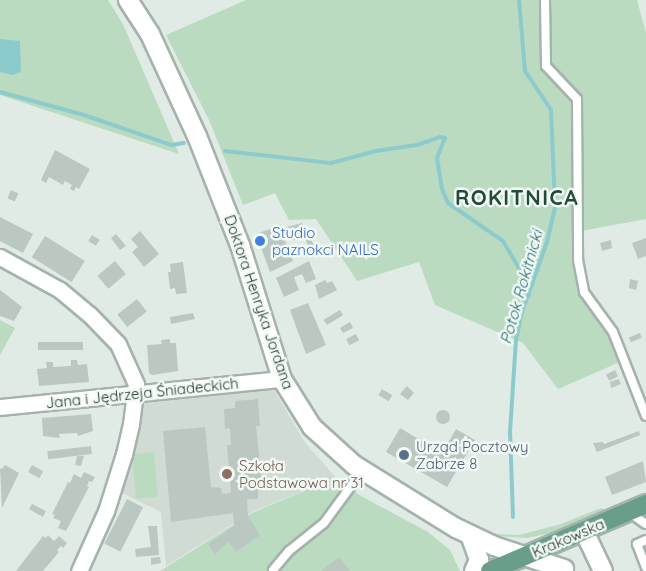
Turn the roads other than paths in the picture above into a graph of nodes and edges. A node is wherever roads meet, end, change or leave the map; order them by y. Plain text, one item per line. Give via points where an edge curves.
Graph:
1 (128, 0) edge
2 (545, 0) edge
3 (0, 256) edge
4 (282, 379) junction
5 (136, 394) junction
6 (0, 407) edge
7 (646, 416) edge
8 (362, 471) junction
9 (646, 504) edge
10 (629, 512) junction
11 (646, 524) edge
12 (577, 534) junction
13 (470, 535) junction
14 (646, 540) edge
15 (528, 556) junction
16 (646, 567) edge
17 (273, 570) edge
18 (565, 570) edge
19 (79, 571) edge
20 (474, 571) edge
21 (490, 571) edge
22 (603, 571) edge

1 - 4 street, Doktora Henryka Jordana via 174,81 215,180
2 - 7 lane via 546,66 577,99 578,260 584,292 613,332
3 - 5 street via 60,290 105,329 126,358
4 - 5 street, Jana i Jędrzeja Śniadeckich
4 - 8 street, Doktora Henryka Jordana via 312,427
5 - 6 street, Jana i Jędrzeja Śniadeckich
5 - 19 street via 124,454 106,511
8 - 13 street, Doktora Henryka Jordana
8 - 17 lane via 324,523
9 - 10 main road, Krakowska
10 - 11 lane
10 - 12 main road, Krakowska
12 - 15 main road, Krakowska
12 - 18 street via 562,546 558,557
12 - 22 street
13 - 15 street, Doktora Henryka Jordana
13 - 20 street via 479,560
14 - 16 lane via 637,544
15 - 18 street, Doktora Henryka Jordana
15 - 21 main road, Krakowska

